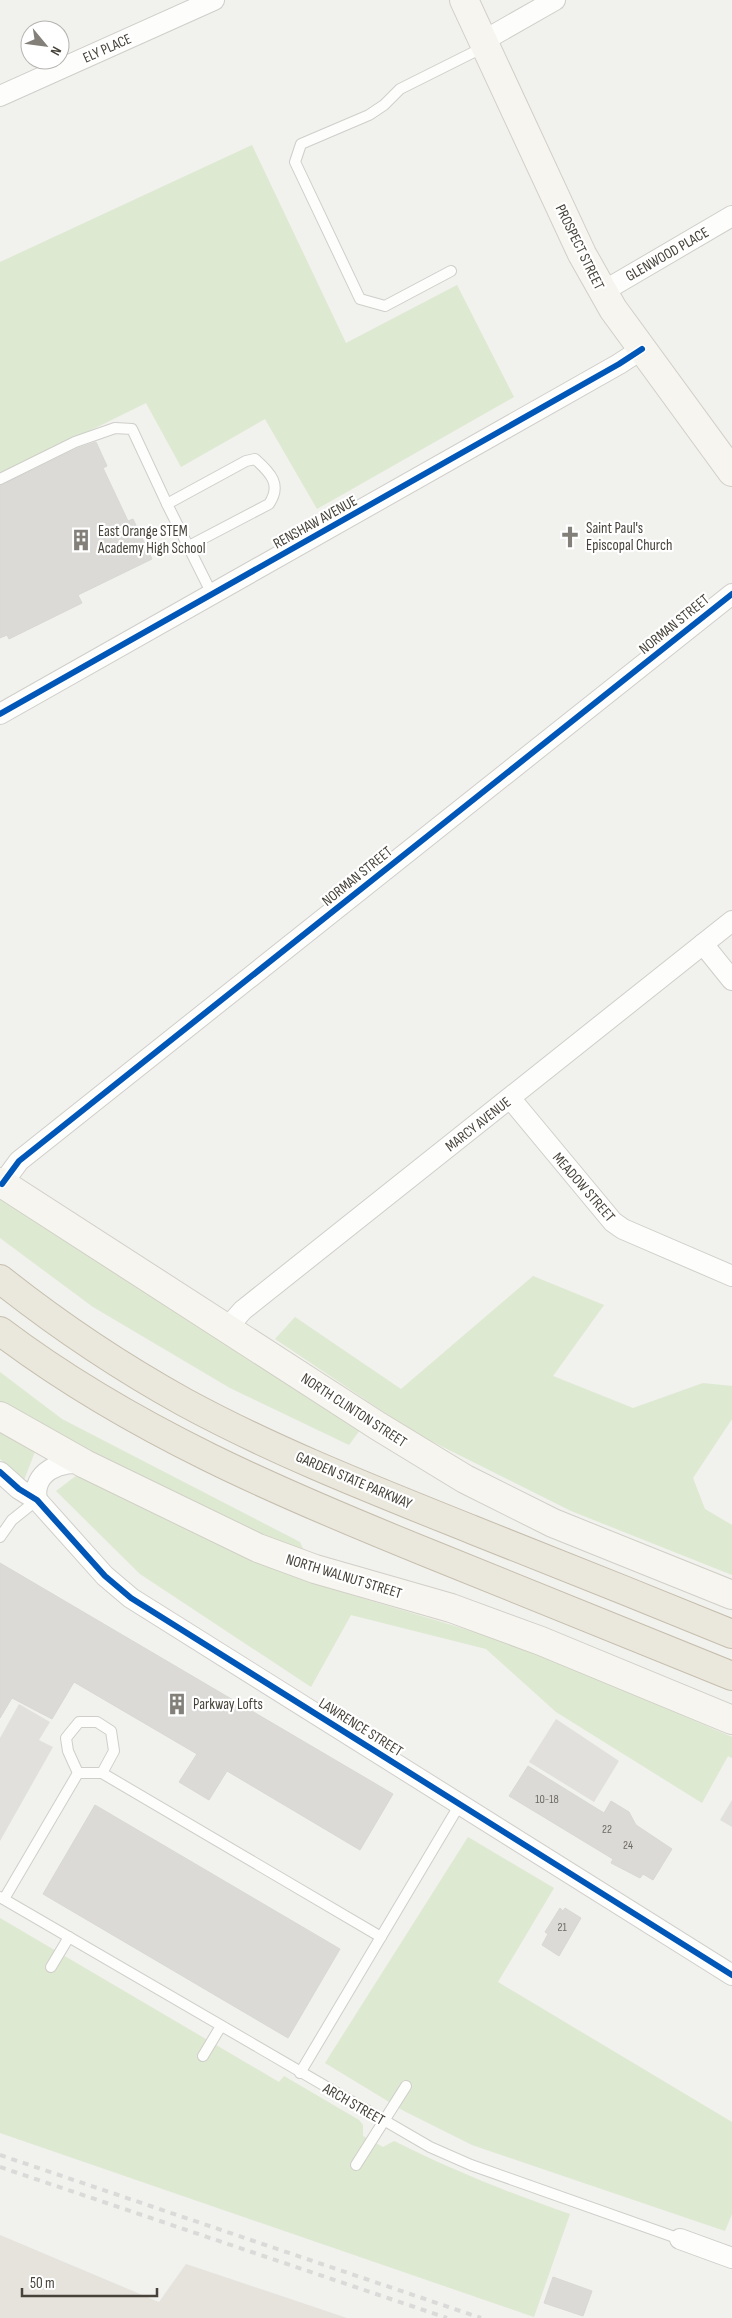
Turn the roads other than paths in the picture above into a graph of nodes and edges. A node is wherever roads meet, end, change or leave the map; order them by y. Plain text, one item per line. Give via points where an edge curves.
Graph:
1 (214, 0) edge
2 (464, 0) edge
3 (555, 0) edge
4 (484, 44) junction
5 (0, 96) edge
6 (732, 216) edge
7 (451, 271) dead end
8 (602, 292) junction
9 (642, 349) junction
10 (732, 472) edge
11 (0, 479) edge
12 (167, 504) junction
13 (187, 547) junction
14 (212, 594) junction
15 (732, 594) edge
16 (0, 714) edge
17 (732, 921) edge
18 (704, 944) junction
19 (732, 980) edge
20 (510, 1098) junction
21 (1, 1183) edge
22 (732, 1276) edge
23 (0, 1279) edge
24 (226, 1329) junction
25 (0, 1331) edge
26 (0, 1416) edge
27 (86, 1464) junction
28 (0, 1472) edge
29 (37, 1500) junction
30 (0, 1537) edge
31 (732, 1595) edge
32 (732, 1634) edge
33 (732, 1676) edge
34 (732, 1720) edge
35 (78, 1773) junction
36 (102, 1773) junction
37 (460, 1804) junction
38 (2, 1898) edge
39 (69, 1937) junction
40 (381, 1937) junction
41 (51, 1967) dead end
42 (732, 1975) edge
43 (220, 2026) junction
44 (203, 2056) dead end
45 (300, 2073) junction
46 (406, 2086) dead end
47 (384, 2121) junction
48 (356, 2166) dead end
49 (680, 2239) joint
50 (732, 2258) edge

1 - 5 street, ELY PLACE
2 - 4 main road, PROSPECT STREET
3 - 4 street
4 - 7 lane via 400,89 369,115 302,144 295,162 360,299 385,306
4 - 8 main road, PROSPECT STREET
6 - 8 street, GLENWOOD PLACE
8 - 9 main road, PROSPECT STREET
9 - 10 main road, PROSPECT STREET
9 - 14 street, RENSHAW AVENUE
11 - 12 lane via 74,442 115,428 132,429
12 - 13 lane
12 - 13 lane via 255,459 267,469 275,483 275,495 268,504
13 - 14 lane
14 - 16 street, RENSHAW AVENUE
15 - 21 street, NORMAN STREET via 20,1161
17 - 18 street, MARCY AVENUE
18 - 19 street
18 - 20 street, MARCY AVENUE
20 - 22 street, MEADOW STREET via 613,1222
20 - 24 street, MARCY AVENUE via 243,1310
21 - 24 main road, NORTH CLINTON STREET
23 - 32 highway, GARDEN STATE PARKWAY via 89,1344 186,1403 245,1432 366,1486
24 - 31 main road, NORTH CLINTON STREET via 465,1479 553,1523
25 - 33 highway via 75,1384 186,1447 325,1511
26 - 27 main road, NORTH WALNUT STREET
27 - 29 street via 66,1462 52,1467 38,1483
27 - 34 main road, NORTH WALNUT STREET via 276,1556 451,1608
28 - 29 street, LAWRENCE STREET
29 - 30 lane via 12,1520
29 - 37 street, LAWRENCE STREET via 121,1591
35 - 36 lane
35 - 36 lane via 66,1738 79,1722 97,1722 112,1731 114,1751
35 - 38 lane
36 - 40 lane
37 - 40 lane
37 - 42 street, LAWRENCE STREET
38 - 39 lane, ARCH STREET
39 - 41 lane
39 - 43 lane, ARCH STREET
40 - 45 lane
43 - 44 lane
43 - 45 lane, ARCH STREET
45 - 47 lane, ARCH STREET
46 - 47 lane
47 - 48 lane
47 - 49 lane, ARCH STREET via 471,2165
49 - 50 street, ARCH STREET

